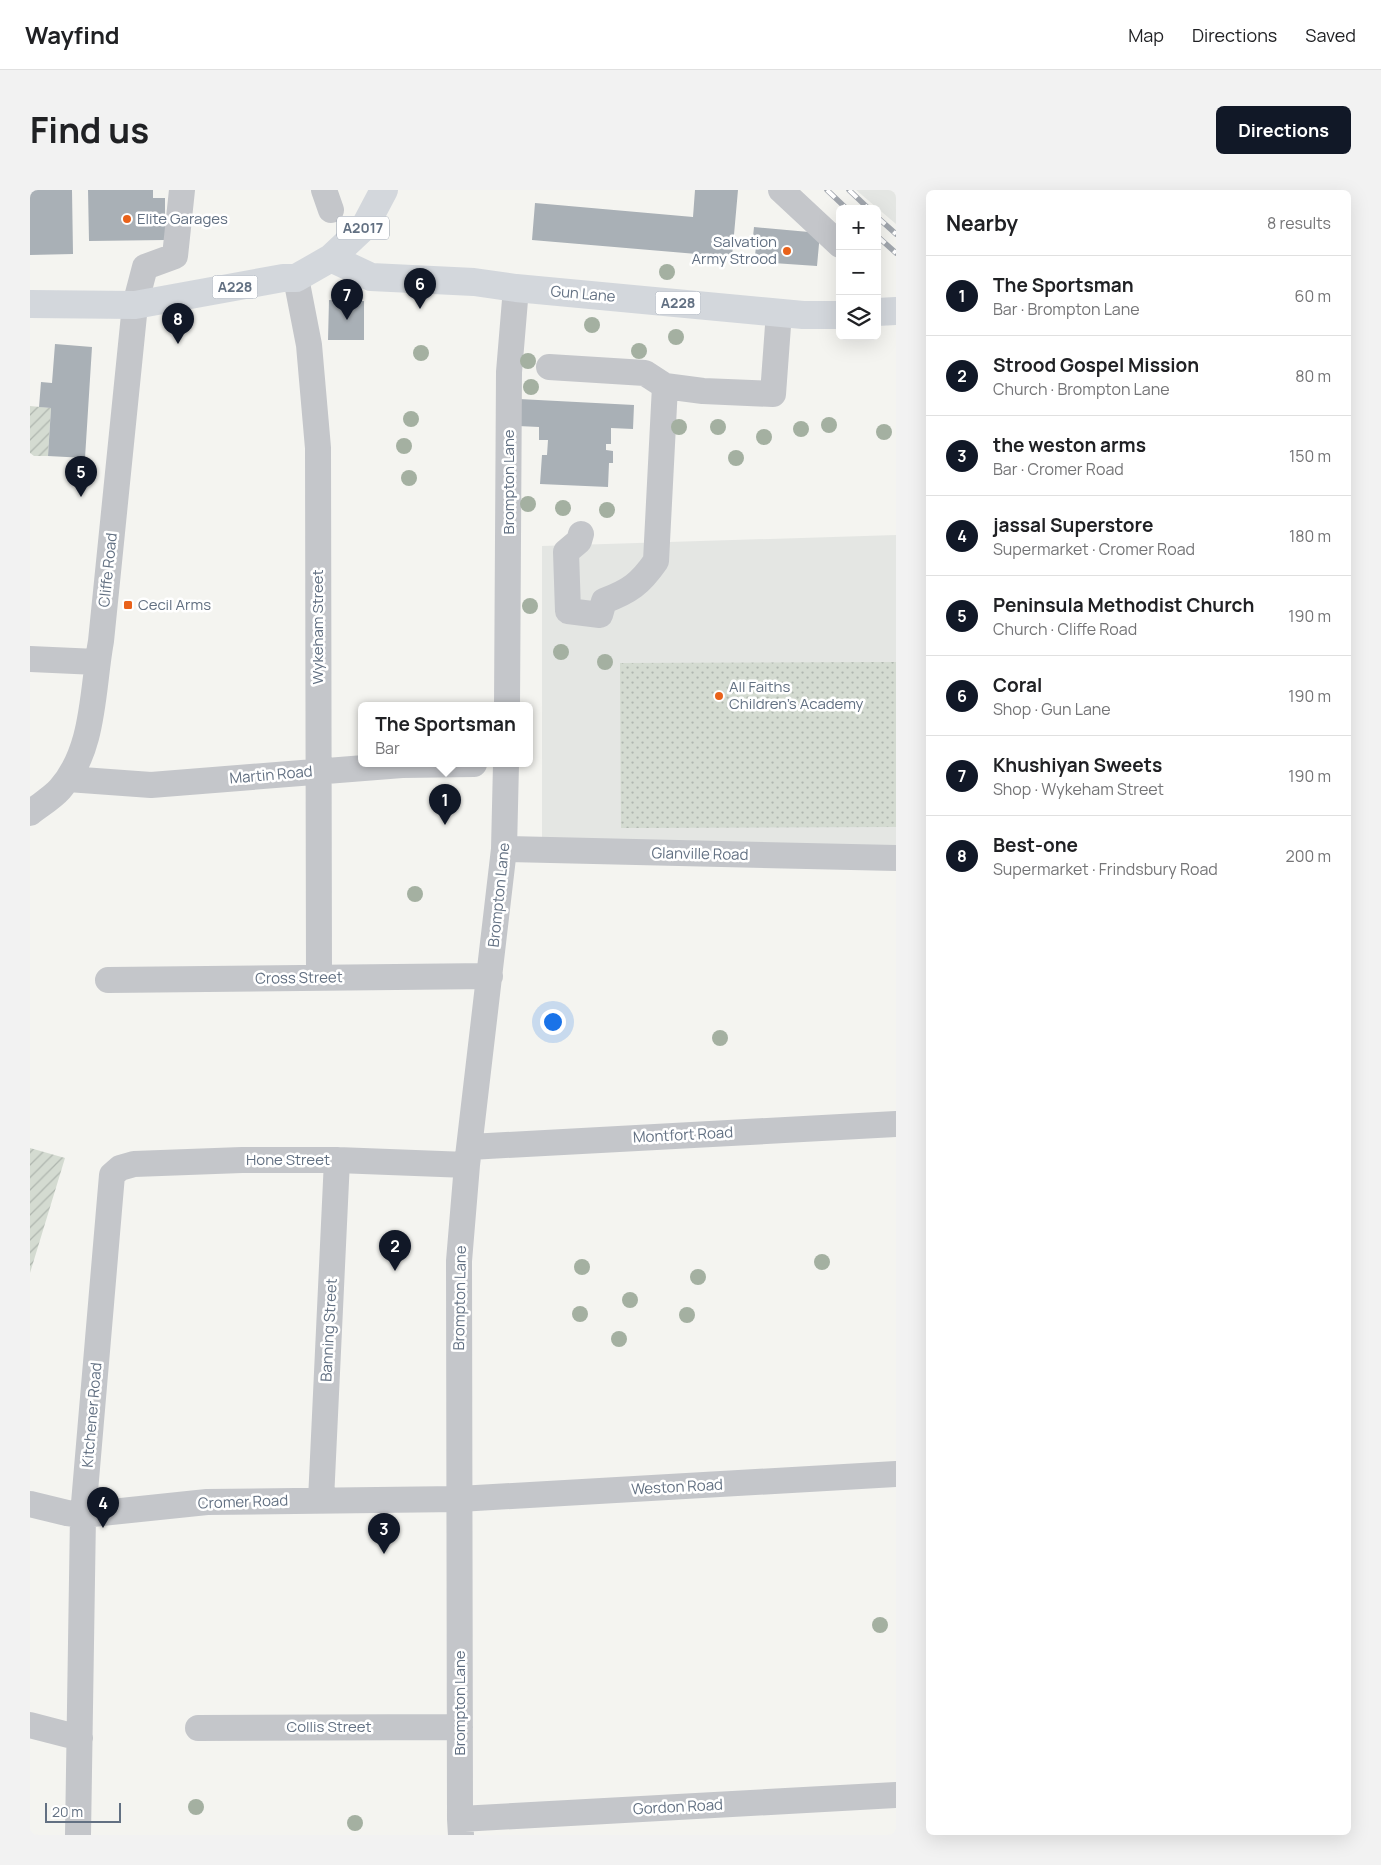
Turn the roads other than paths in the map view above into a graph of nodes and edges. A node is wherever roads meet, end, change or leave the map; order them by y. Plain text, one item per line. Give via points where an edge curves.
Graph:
1 (182, 190) edge
2 (384, 190) edge
3 (781, 190) edge
4 (836, 241) edge
5 (331, 258) junction
6 (296, 278) junction
7 (516, 288) junction
8 (30, 304) edge
9 (135, 305) junction
10 (896, 311) edge
11 (779, 312) junction
12 (881, 312) edge
13 (836, 315) edge
14 (549, 367) dead end
15 (665, 386) junction
16 (581, 534) dead end
17 (30, 659) edge
18 (97, 662) junction
19 (507, 702) edge
20 (374, 767) edge
21 (506, 767) edge
22 (318, 771) junction
23 (68, 779) junction
24 (30, 813) edge
25 (504, 849) junction
26 (896, 858) edge
27 (490, 976) junction
28 (319, 977) junction
29 (108, 980) dead end
30 (896, 1124) edge
31 (469, 1156) junction
32 (337, 1160) junction
33 (112, 1176) joint
34 (896, 1474) edge
35 (459, 1499) junction
36 (320, 1500) junction
37 (30, 1504) edge
38 (83, 1515) junction
39 (30, 1726) edge
40 (460, 1727) junction
41 (198, 1728) dead end
42 (80, 1738) junction
43 (896, 1795) edge
44 (460, 1827) edge
45 (78, 1835) edge

1 - 9 street, Cliffe Road via 174,256 145,267
2 - 5 main road, A2017 via 365,226
3 - 4 street
5 - 6 main road, A228
5 - 7 main road, Gun Lane / A228 via 371,277 474,282
6 - 9 main road, A228
6 - 22 street, Wykeham Street via 309,345 318,448
7 - 11 main road, Gun Lane / A228
7 - 19 street, Brompton Lane via 510,372
8 - 9 main road, A228
9 - 18 street, Cliffe Road
10 - 12 main road
11 - 13 main road, Gun Lane / A228
11 - 15 street via 773,394
14 - 15 street via 645,373
15 - 16 street via 656,561 644,578 625,593 604,601 600,615 568,611 566,552 579,541
17 - 18 street
18 - 23 street, Cliffe Road via 87,733
20 - 22 street, Martin Road
21 - 25 street, Brompton Lane
22 - 23 street, Martin Road via 151,785
22 - 28 street, Wykeham Street
23 - 24 street, Cliffe Road
25 - 26 street, Glanville Road
25 - 27 street, Brompton Lane
27 - 28 street, Cross Street
27 - 31 street, Brompton Lane
28 - 29 street, Cross Street
30 - 31 street, Montfort Road
31 - 32 street, Hone Street
31 - 35 street, Brompton Lane via 459,1261
32 - 33 street, Hone Street via 134,1164 120,1168
32 - 36 street, Banning Street
33 - 38 street, Kitchener Road
34 - 35 street, Weston Road
35 - 36 street, Cromer Road
35 - 40 street, Brompton Lane
36 - 38 street, Cromer Road via 207,1502
37 - 38 street, Cromer Road
38 - 42 street, Kitchener Road
39 - 42 street
40 - 41 street, Collis Street
40 - 44 street, Brompton Lane
42 - 45 street, Kitchener Road
43 - 44 street, Gordon Road

